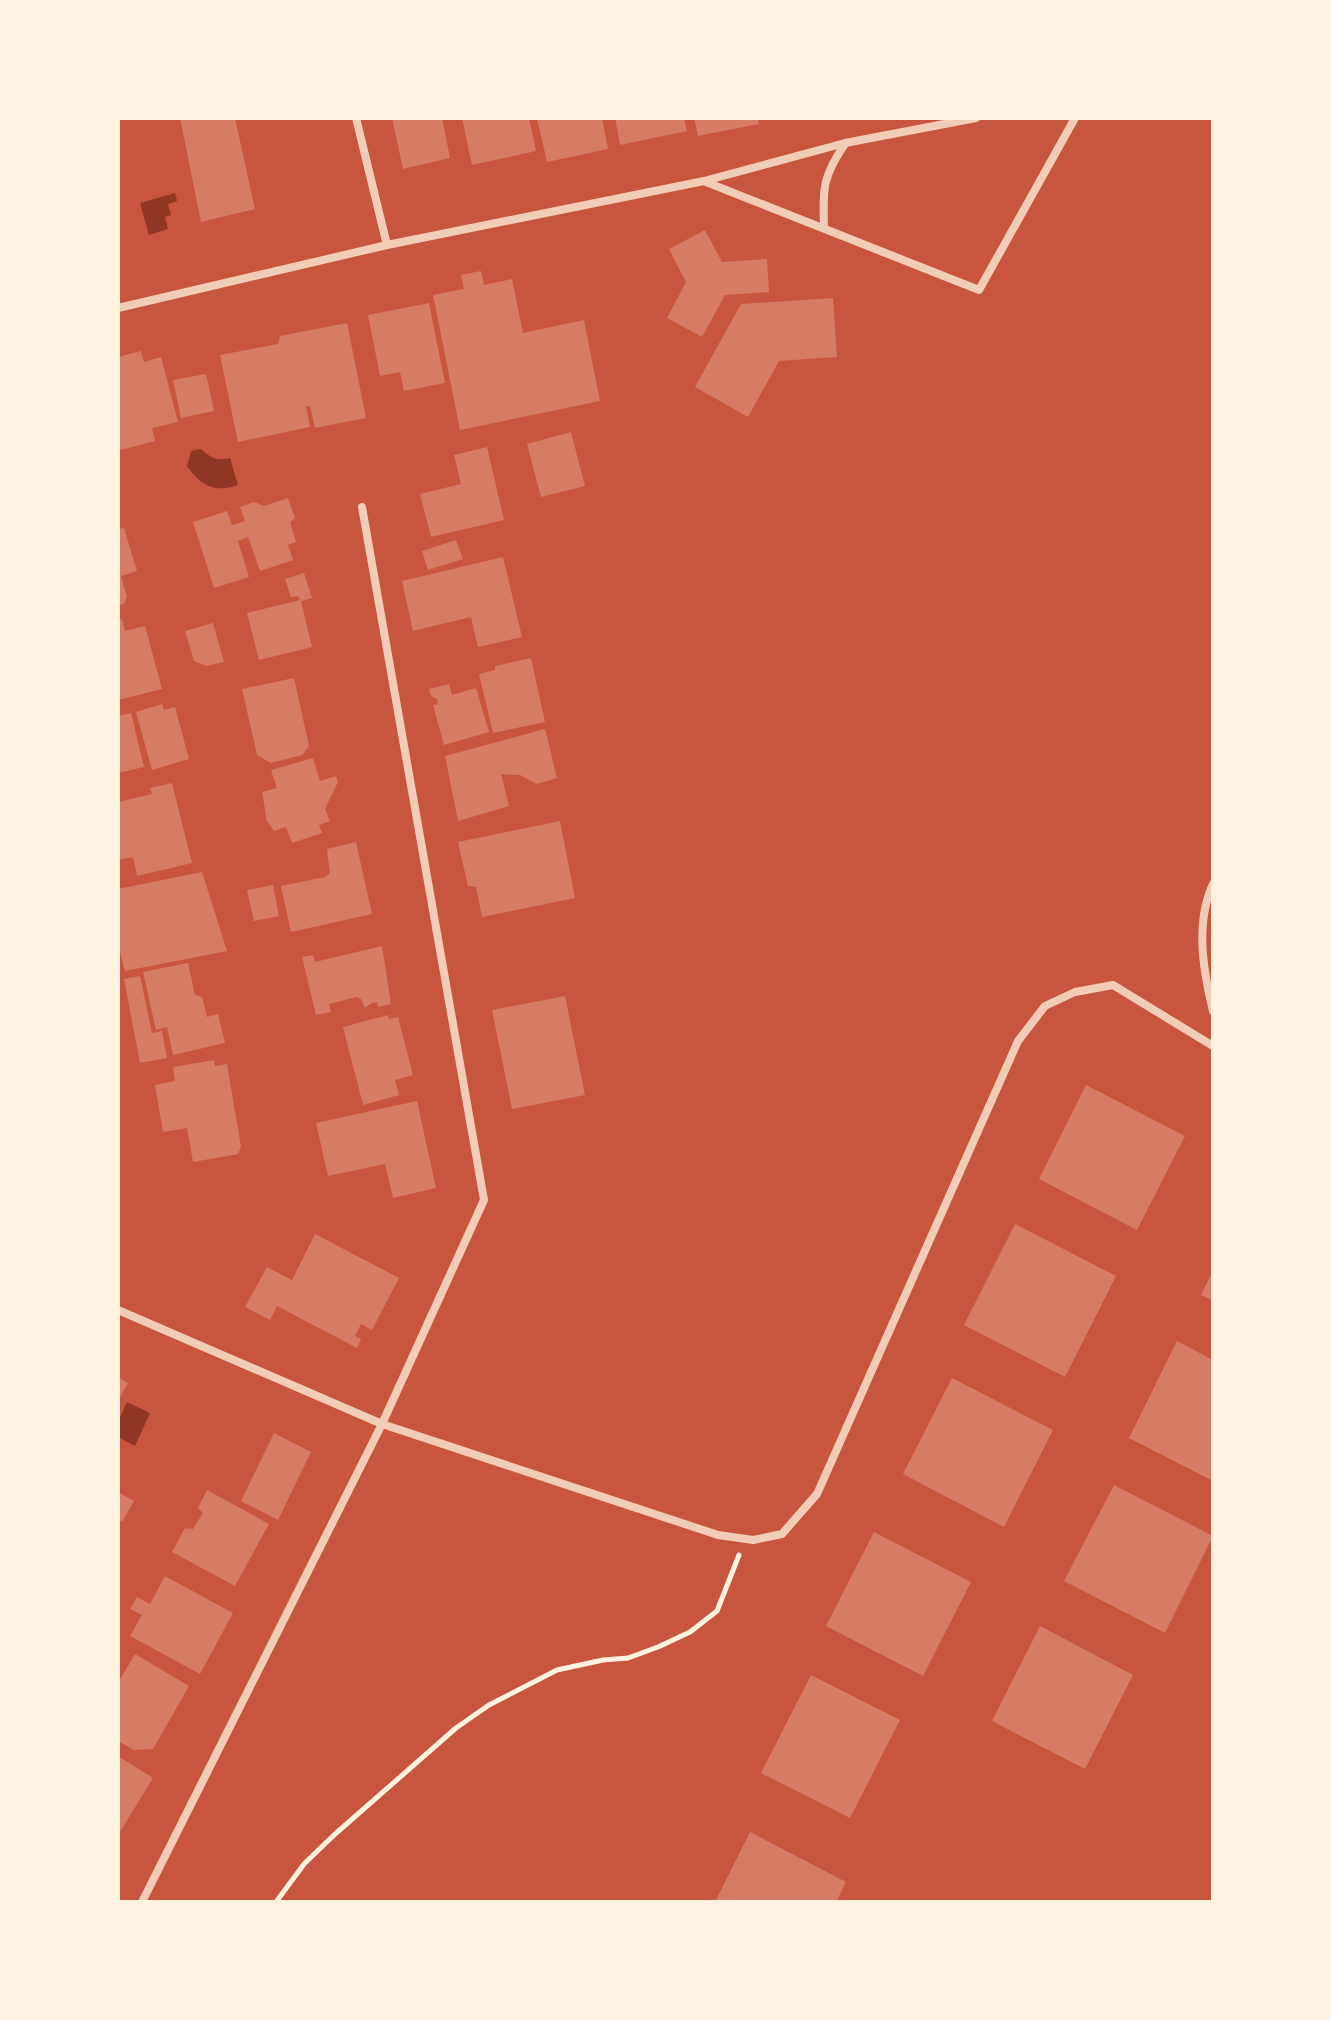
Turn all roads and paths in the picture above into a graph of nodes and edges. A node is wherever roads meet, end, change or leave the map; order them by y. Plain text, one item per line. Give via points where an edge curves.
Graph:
1 (356, 118) edge
2 (976, 118) edge
3 (1075, 118) edge
4 (845, 143) junction
5 (704, 181) junction
6 (824, 228) junction
7 (387, 245) junction
8 (118, 308) edge
9 (362, 507) dead end
10 (1213, 884) edge
11 (1213, 1011) edge
12 (1213, 1046) edge
13 (118, 1310) edge
14 (382, 1424) junction
15 (745, 1539) junction
16 (142, 1902) edge
17 (276, 1902) edge

1 - 7 street
2 - 4 street
3 - 6 street via 979,290
4 - 5 street
4 - 6 street via 828,168
5 - 6 street
5 - 7 street
7 - 8 street
9 - 14 street via 484,1200
10 - 11 street via 1204,904 1202,942
12 - 15 street via 1113,985 1075,992 1045,1006 1018,1041 817,1494 782,1534
13 - 14 street
14 - 15 street via 718,1535
14 - 16 street
15 - 17 path via 717,1611 690,1632 628,1658 557,1670 489,1705 334,1835

